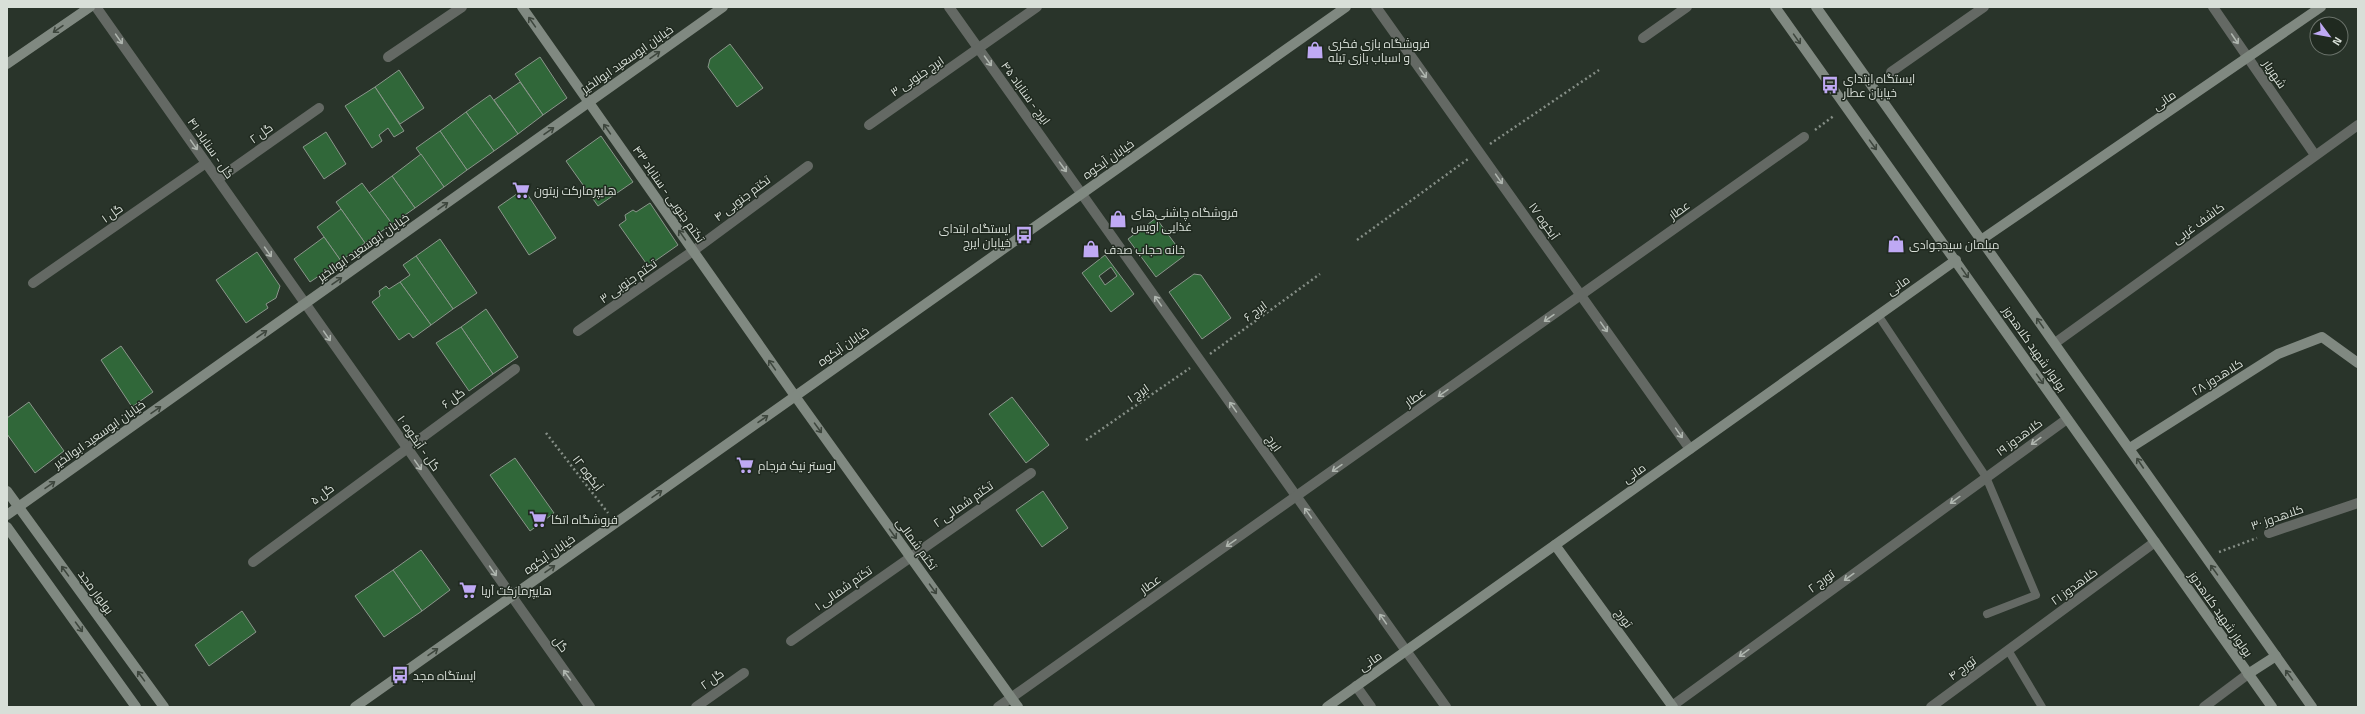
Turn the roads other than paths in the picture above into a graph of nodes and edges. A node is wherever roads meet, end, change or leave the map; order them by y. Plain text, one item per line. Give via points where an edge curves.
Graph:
1 (90, 7) edge
2 (96, 7) edge
3 (462, 7) edge
4 (522, 7) edge
5 (723, 7) edge
6 (949, 7) edge
7 (1037, 7) edge
8 (1346, 7) edge
9 (1376, 7) edge
10 (1687, 7) edge
11 (1775, 7) edge
12 (1816, 7) edge
13 (1984, 7) edge
14 (2213, 7) edge
15 (2321, 7) edge
16 (1643, 38) dead end
17 (979, 49) junction
18 (388, 57) dead end
19 (2248, 58) junction
20 (7, 64) edge
21 (1891, 72) dead end
22 (589, 102) junction
23 (320, 108) dead end
24 (869, 125) dead end
25 (2358, 125) edge
26 (1804, 137) road end
27 (2315, 155) junction
28 (206, 163) junction
29 (808, 166) dead end
30 (218, 180) junction
31 (1082, 194) junction
32 (1981, 240) junction
33 (693, 251) junction
34 (1956, 260) junction
35 (32, 283) dead end
36 (1581, 295) junction
37 (305, 304) junction
38 (1878, 315) junction
39 (578, 331) dead end
40 (2055, 343) junction
41 (2358, 362) edge
42 (515, 369) dead end
43 (795, 396) junction
44 (2068, 418) junction
45 (406, 448) junction
46 (2130, 448) junction
47 (1690, 449) junction
48 (1031, 473) dead end
49 (1986, 477) junction
50 (7, 491) edge
51 (1296, 496) junction
52 (2358, 503) edge
53 (18, 508) junction
54 (7, 515) edge
55 (7, 527) edge
56 (2269, 533) road end
57 (2154, 542) junction
58 (1555, 545) junction
59 (910, 557) junction
60 (253, 562) dead end
61 (511, 597) junction
62 (1987, 614) dead end
63 (791, 641) dead end
64 (2008, 650) junction
65 (1406, 651) junction
66 (2276, 656) junction
67 (744, 673) dead end
68 (2248, 674) junction
69 (1356, 686) junction
70 (1011, 698) junction
71 (1672, 706) edge
72 (136, 707) edge
73 (164, 707) edge
74 (355, 707) edge
75 (590, 707) edge
76 (696, 707) edge
77 (998, 707) edge
78 (1018, 707) edge
79 (1327, 707) edge
80 (1371, 707) edge
81 (1446, 707) edge
82 (1931, 707) edge
83 (2042, 707) edge
84 (2204, 707) edge
85 (2272, 707) edge
86 (2312, 707) edge

1 -> 20 main road
2 -> 28 street, گل - سناباد ۴۱
3 - 18 street
22 -> 4 main road, تکتم جنوبی - سناباد ۴۳
22 -> 5 main road, خیابان ابوسعید ابوالخیر
6 - 17 street, ایرج - سناباد ۴۵
7 - 17 street, ایرج جنوبی ۳
8 - 31 main road, خیابان آبکوه
9 -> 36 street, آبکوه ۱۷
10 - 16 street
11 -> 34 main road, بولوار شهید کلاهدوز
12 - 32 main road, بولوار شهید کلاهدوز
13 - 21 street
14 -> 19 street, شهریار
15 - 19 main road, مانی
17 - 24 street, ایرج جنوبی ۳
17 -> 31 street, ایرج - سناباد ۴۵
19 - 27 street, شهریار
19 - 32 main road, مانی
33 -> 22 main road, تکتم جنوبی - سناباد ۴۳
37 -> 22 main road, خیابان ابوسعید ابوالخیر
23 - 30 street, گل ۲
25 - 27 street, کاشف غربی
26 - 36 street, عطار
27 - 40 street, کاشف غربی
28 - 30 street, گل - سناباد ۴۱
28 - 35 street, گل ۱
29 - 33 street, تکتم جنوبی ۴
30 -> 37 street, گل - سناباد ۴۱
31 - 43 main road, خیابان آبکوه
51 -> 31 street, ایرج
40 -> 32 main road, بولوار شهید کلاهدوز
33 - 39 street, تکتم جنوبی ۳
43 -> 33 main road, تکتم جنوبی - سناباد ۴۳
34 - 38 main road, مانی
34 -> 44 main road, بولوار شهید کلاهدوز
36 -> 47 street, آبکوه ۱۷
36 -> 51 street, عطار
37 -> 45 street, گل - آبکوه ۱۰
53 -> 37 main road, خیابان ابوسعید ابوالخیر
38 - 47 main road, مانی
38 - 49 lane
40 - 46 main road, بولوار شهید کلاهدوز
41 - 46 main road, کلاهدوز ۲۸ via 2322,337 2278,354
42 - 45 street, گل ۶
43 -> 59 main road, تکتم شمالی
61 -> 43 main road, خیابان آبکوه
44 -> 49 street, کلاهدوز ۱۹
44 - 57 main road, بولوار شهید کلاهدوز
45 - 60 street, گل ۵
45 -> 61 street, گل - آبکوه ۱۰
66 -> 46 main road, بولوار شهید کلاهدوز
47 - 58 main road, مانی
48 - 59 street, تکتم شمالی ۲
49 - 62 lane via 2036,595
49 -> 71 street, تورج ۲
50 - 53 main road, بولوار مجد
65 -> 51 street, ایرج
51 -> 70 street, عطار
52 - 56 street, کلاهدوز ۳۰
53 - 54 main road, خیابان ابوسعید ابوالخیر
73 -> 53 main road, بولوار مجد
55 -> 72 main road
57 - 64 street, کلاهدوز ۲۱
57 - 68 main road, بولوار شهید کلاهدوز
58 - 65 main road, مانی
58 - 71 main road, تورج
59 - 63 street, تکتم شمالی ۱
59 -> 70 main road, تکتم شمالی
74 -> 61 main road, خیابان آبکوه
75 -> 61 street, گل
64 - 82 street, تورج ۴
64 - 83 lane
65 - 69 main road, مانی
65 - 81 street, ایرج
66 - 68 main road
86 -> 66 main road, بولوار شهید کلاهدوز
67 - 76 street, گل ۲
68 - 84 street
68 - 85 main road, بولوار شهید کلاهدوز
69 - 79 main road, مانی
69 - 80 street
70 - 77 street, عطار
70 - 78 main road, تکتم شمالی

